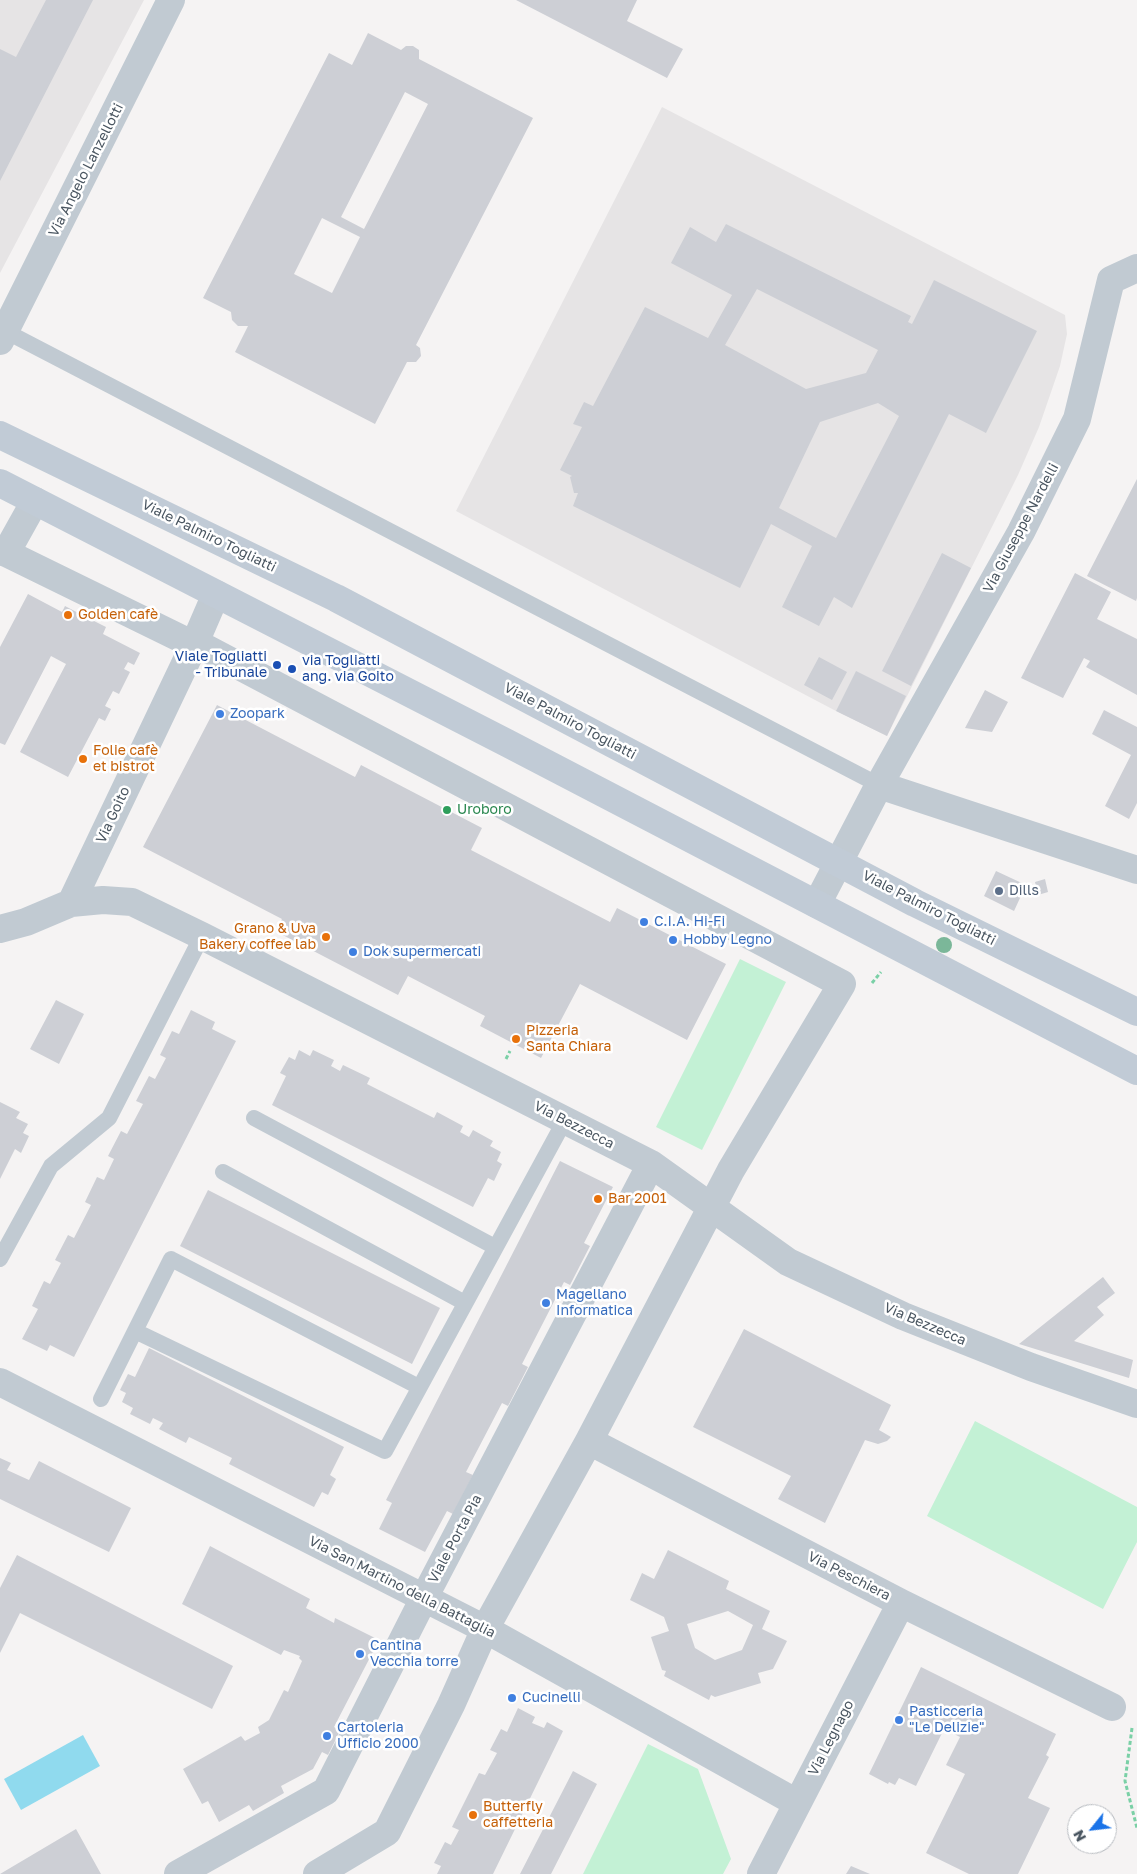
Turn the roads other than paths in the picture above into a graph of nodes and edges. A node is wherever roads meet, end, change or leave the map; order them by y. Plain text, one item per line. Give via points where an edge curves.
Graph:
1 (171, 0) edge
2 (1137, 268) edge
3 (2, 336) edge
4 (0, 435) edge
5 (0, 483) edge
6 (35, 501) junction
7 (3, 551) edge
8 (216, 594) junction
9 (194, 644) junction
10 (879, 785) junction
11 (840, 863) junction
12 (1137, 870) edge
13 (71, 903) junction
14 (817, 904) junction
15 (0, 928) edge
16 (202, 936) junction
17 (1137, 1012) edge
18 (1137, 1071) edge
19 (254, 1118) dead end
20 (565, 1120) junction
21 (651, 1164) junction
22 (223, 1172) dead end
23 (711, 1207) junction
24 (495, 1247) junction
25 (0, 1259) edge
26 (465, 1303) junction
27 (136, 1331) junction
28 (0, 1382) edge
29 (419, 1387) junction
30 (101, 1399) dead end
31 (1137, 1404) edge
32 (589, 1441) junction
33 (424, 1598) junction
34 (900, 1603) junction
35 (486, 1629) junction
36 (1112, 1707) dead end
37 (797, 1803) junction
38 (178, 1874) edge
39 (317, 1874) edge
40 (761, 1874) edge

1 - 3 street, Via Angelo Lanzellotti
2 - 10 street, Via Giuseppe Nardelli via 1111,280 1077,419 1021,532
3 - 10 lane
4 - 11 street, Viale Palmiro Togliatti via 336,598
5 - 6 street
6 - 7 street
6 - 8 street
7 - 9 street
8 - 9 street
8 - 14 street
9 - 13 street, Via Goito
9 - 23 street via 842,984
10 - 11 street, Via Giuseppe Nardelli
10 - 12 street
11 - 14 street, Via Giuseppe Nardelli
11 - 17 street, Viale Palmiro Togliatti
13 - 15 street, Via Bezzecca via 26,922
13 - 16 street, Via Bezzecca via 132,902
14 - 18 street
16 - 20 street, Via Bezzecca
16 - 25 lane via 109,1118 51,1166
19 - 24 lane
20 - 21 street, Via Bezzecca
20 - 24 lane
21 - 23 street, Via Bezzecca
21 - 33 street, Viale Porta Pia
22 - 26 lane
23 - 31 street, Via Bezzecca via 788,1262 903,1316 1031,1367
23 - 32 street
24 - 26 lane
26 - 29 lane
27 - 29 lane via 385,1451
27 - 29 lane via 171,1259
27 - 30 lane
28 - 33 street, Via San Martino della Battaglia
32 - 34 street, Via Peschiera
32 - 35 street
33 - 35 street, Via San Martino della Battaglia
33 - 38 street, Viale Porta Pia via 326,1792
34 - 36 street, Via Peschiera
34 - 37 street, Via Legnago
35 - 37 street, Via San Martino della Battaglia
35 - 39 street via 387,1832
37 - 40 street, Via Legnago

